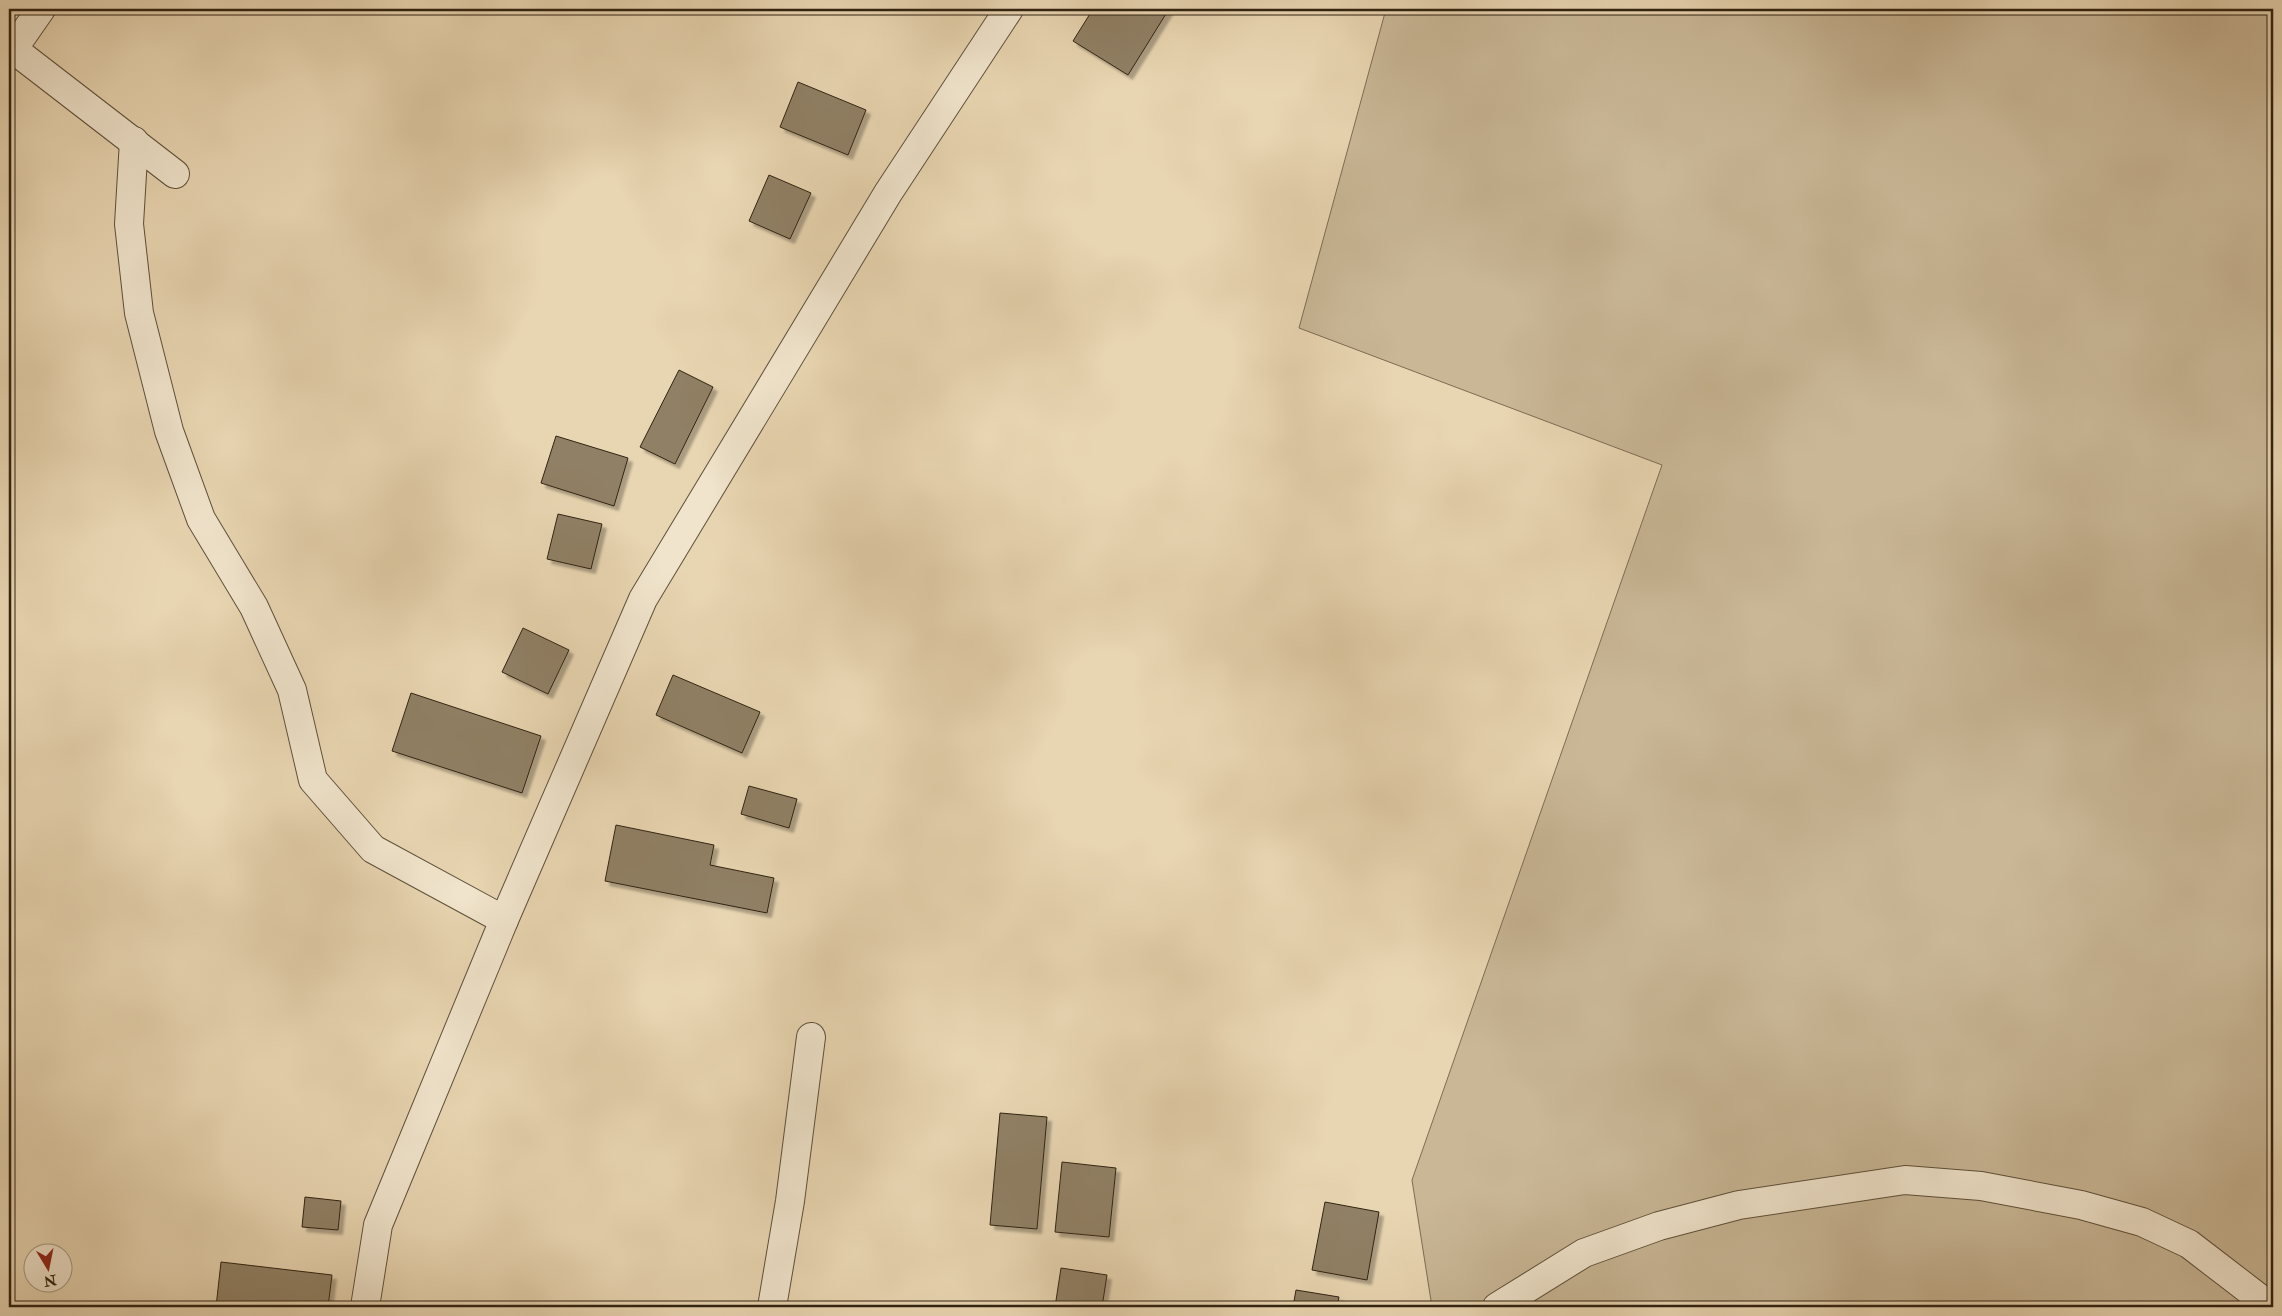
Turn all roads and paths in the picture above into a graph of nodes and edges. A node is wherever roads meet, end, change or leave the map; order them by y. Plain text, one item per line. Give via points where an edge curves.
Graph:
1 (41, 9) edge
2 (1009, 9) edge
3 (11, 52) edge
4 (134, 141) junction
5 (175, 174) dead end
6 (504, 920) junction
7 (811, 1037) dead end
8 (365, 1307) edge
9 (772, 1307) edge
10 (1497, 1307) edge
11 (2271, 1307) edge

1 - 3 street
2 - 6 street via 888,193 643,599
3 - 4 street
4 - 5 street
4 - 6 street via 129,224 139,313 169,431 201,519 254,608 292,690 313,780 373,849
6 - 8 street via 378,1225
7 - 9 street via 790,1201
10 - 11 street via 1584,1253 1659,1226 1739,1205 1905,1180 1981,1186 2081,1205 2142,1222 2189,1244

